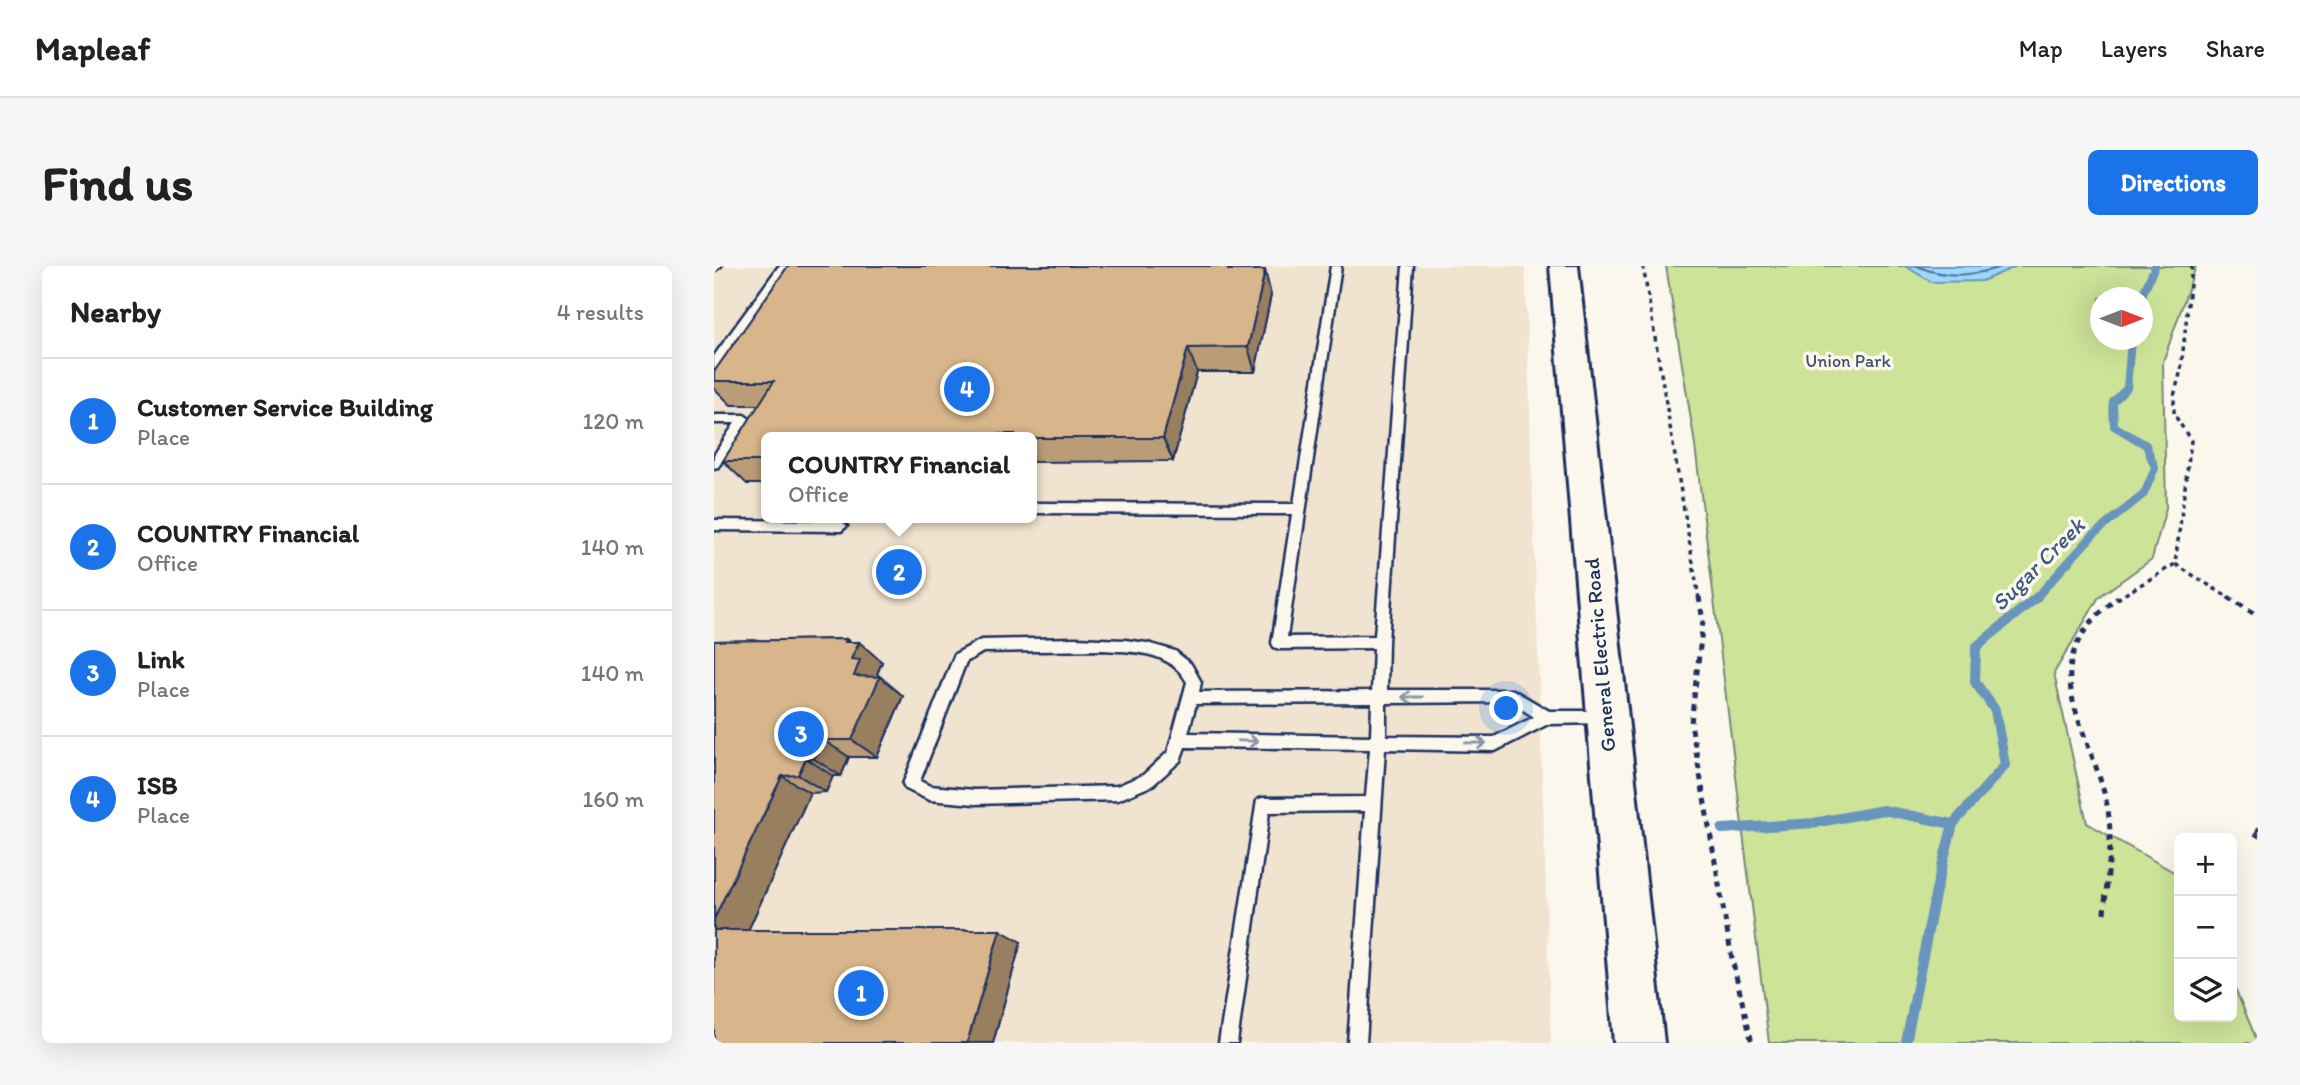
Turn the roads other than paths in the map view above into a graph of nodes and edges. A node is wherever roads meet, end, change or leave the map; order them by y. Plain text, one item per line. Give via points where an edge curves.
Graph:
1 (784, 266) edge
2 (1336, 266) edge
3 (1408, 266) edge
4 (1564, 266) edge
5 (714, 363) edge
6 (714, 419) edge
7 (714, 464) edge
8 (1037, 509) edge
9 (1301, 509) junction
10 (714, 525) edge
11 (841, 526) dead end
12 (1381, 642) junction
13 (1380, 697) junction
14 (1191, 698) junction
15 (1606, 717) junction
16 (1547, 718) junction
17 (1180, 740) junction
18 (1378, 742) junction
19 (1374, 804) junction
20 (1228, 1043) edge
21 (1357, 1043) edge
22 (1639, 1043) edge

1 - 5 lane
2 - 9 lane
3 - 12 lane
4 - 15 main road, General Electric Road
6 - 7 lane via 744,419
8 - 9 lane
9 - 12 lane via 1279,643
10 - 11 lane
12 - 13 lane
13 - 14 lane
16 -> 13 lane via 1513,696
13 - 18 lane
14 - 17 lane
14 - 17 lane via 1194,682 1187,667 1167,653 1138,647 981,646 960,658 911,784 929,793 975,797 1118,793 1147,780 1175,757
15 - 16 lane
15 - 22 main road, General Electric Road
18 -> 16 lane via 1495,744
17 -> 18 lane
18 - 19 lane
19 - 20 lane via 1262,805
19 - 21 lane

